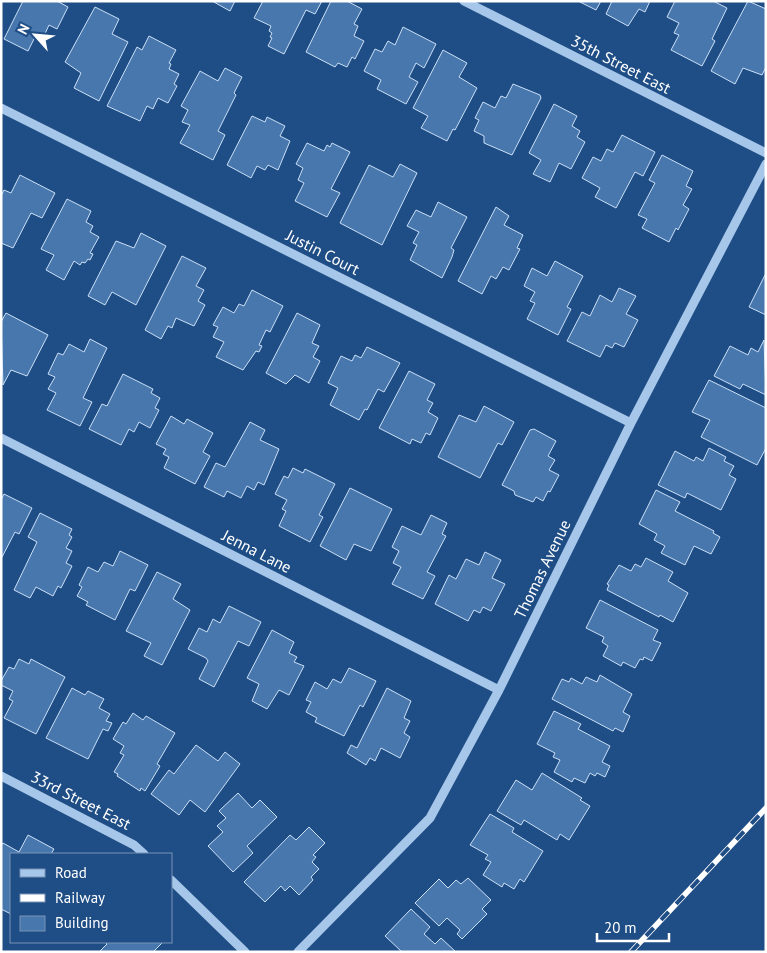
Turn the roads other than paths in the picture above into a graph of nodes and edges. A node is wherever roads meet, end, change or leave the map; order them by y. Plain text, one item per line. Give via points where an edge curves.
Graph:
1 (464, 1) edge
2 (1, 108) edge
3 (766, 153) edge
4 (766, 164) edge
5 (632, 424) junction
6 (1, 438) edge
7 (499, 690) junction
8 (1, 776) edge
9 (143, 853) edge
10 (172, 881) edge
11 (246, 952) edge
12 (298, 952) edge

1 - 3 street, 35th Street East
2 - 5 street, Justin Court
4 - 5 street, Thomas Avenue
5 - 7 street, Thomas Avenue
6 - 7 street, Jenna Lane
7 - 12 street, Thomas Avenue via 430,818
8 - 9 street, 33rd Street East via 134,845
10 - 11 street

